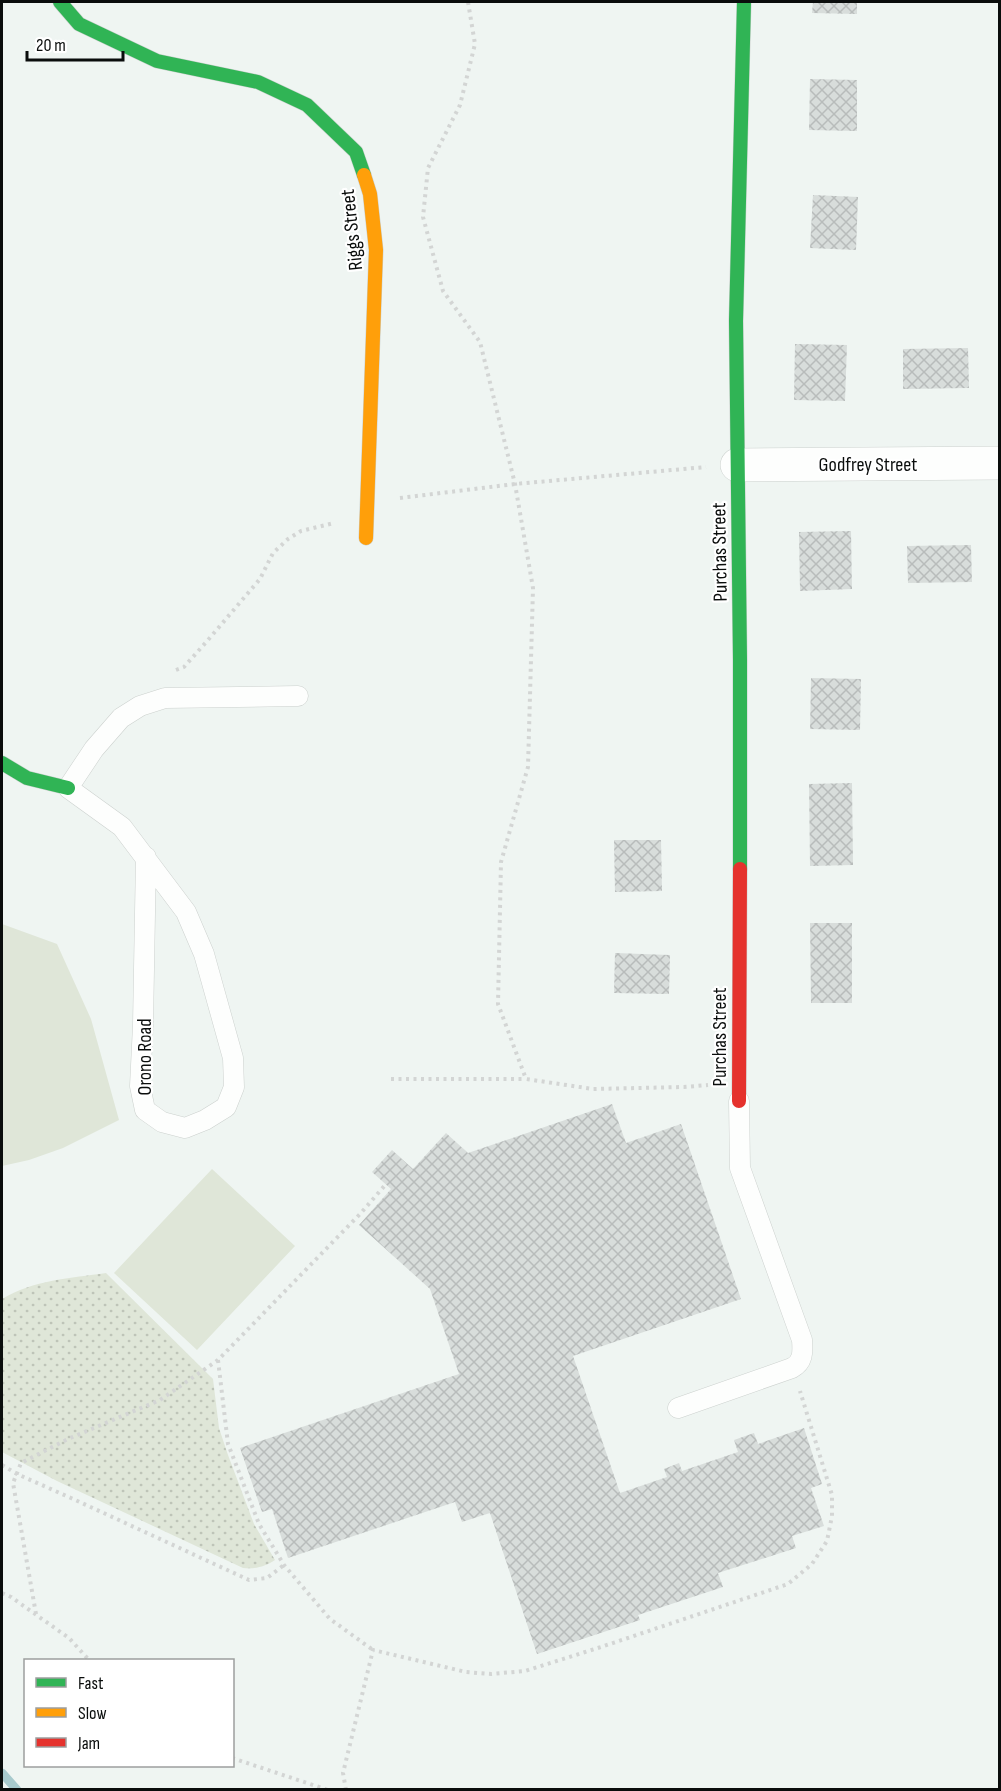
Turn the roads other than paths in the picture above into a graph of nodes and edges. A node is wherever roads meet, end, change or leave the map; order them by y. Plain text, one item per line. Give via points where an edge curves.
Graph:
1 (60, 2) edge
2 (744, 2) edge
3 (999, 463) edge
4 (736, 465) junction
5 (366, 538) dead end
6 (298, 696) dead end
7 (2, 763) edge
8 (68, 788) junction
9 (146, 857) junction
10 (739, 1091) joint
11 (678, 1408) dead end

1 - 5 street, Riggs Street via 79,24 157,61 258,82 307,105 356,152 370,194 376,249
2 - 4 street, Purchas Street
3 - 4 street, Godfrey Street
4 - 10 street, Purchas Street via 740,658
6 - 8 lane via 165,698 140,706 121,718
7 - 8 street, Orono Road via 27,778
8 - 9 lane, Orono Road via 122,827
9 - 9 lane, Orono Road via 140,1086 146,1110 162,1122 185,1128 226,1107 234,1087 233,1058 204,954 186,912
10 - 11 lane via 740,1168 802,1340 803,1353 799,1364 792,1368

